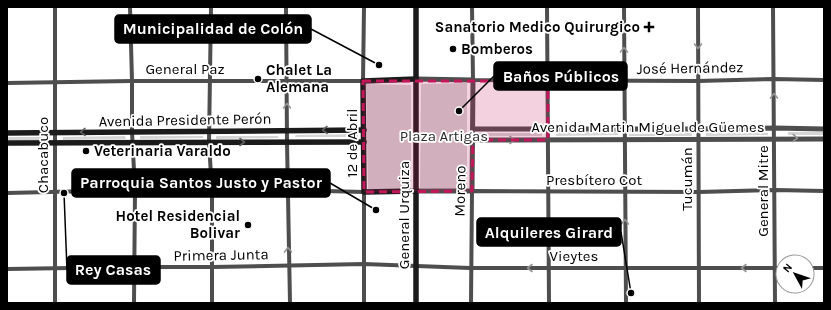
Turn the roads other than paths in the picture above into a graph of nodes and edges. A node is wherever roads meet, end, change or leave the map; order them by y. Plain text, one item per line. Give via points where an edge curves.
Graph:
1 (55, 7) edge
2 (130, 7) edge
3 (211, 7) edge
4 (286, 7) edge
5 (364, 7) edge
6 (416, 7) edge
7 (472, 7) edge
8 (547, 7) edge
9 (624, 7) edge
10 (698, 7) edge
11 (774, 7) edge
12 (774, 79) junction
13 (416, 80) junction
14 (473, 80) junction
15 (548, 80) junction
16 (624, 80) junction
17 (824, 80) edge
18 (132, 81) junction
19 (286, 81) junction
20 (363, 81) junction
21 (698, 81) junction
22 (209, 82) junction
23 (7, 83) edge
24 (55, 83) junction
25 (548, 128) junction
26 (625, 128) junction
27 (774, 128) junction
28 (473, 129) junction
29 (698, 129) junction
30 (824, 129) edge
31 (364, 130) junction
32 (209, 131) junction
33 (287, 131) junction
34 (132, 132) junction
35 (7, 133) edge
36 (55, 133) junction
37 (775, 138) junction
38 (824, 139) edge
39 (472, 140) junction
40 (548, 140) junction
41 (625, 140) junction
42 (698, 140) junction
43 (132, 142) junction
44 (209, 142) junction
45 (287, 142) junction
46 (364, 142) junction
47 (7, 143) edge
48 (55, 143) junction
49 (135, 190) junction
50 (287, 190) junction
51 (775, 190) junction
52 (416, 191) junction
53 (472, 191) junction
54 (824, 191) edge
55 (212, 192) junction
56 (364, 192) junction
57 (548, 192) junction
58 (625, 192) junction
59 (699, 192) junction
60 (7, 193) edge
61 (55, 193) junction
62 (775, 254) edge
63 (364, 264) junction
64 (289, 266) junction
65 (416, 266) junction
66 (134, 267) junction
67 (212, 268) junction
68 (470, 268) junction
69 (549, 268) junction
70 (626, 268) junction
71 (699, 268) junction
72 (775, 268) edge
73 (7, 269) edge
74 (55, 269) junction
75 (55, 303) edge
76 (134, 303) edge
77 (212, 303) edge
78 (290, 303) edge
79 (364, 303) edge
80 (416, 303) edge
81 (470, 303) edge
82 (549, 303) edge
83 (626, 303) edge
84 (700, 303) edge

1 - 24 street, Chacabuco
2 - 18 street
3 - 22 street
4 - 19 street
5 - 20 street, 12 de Abril
6 - 13 main road, General Urquiza
7 - 14 street, Moreno
8 - 15 street
16 -> 9 street
10 -> 21 street, Tucumán
11 - 12 street, General Mitre
12 - 17 street, José Hernández
12 - 21 street, José Hernández
27 -> 12 street, General Mitre
13 - 14 street, José Hernández
13 - 20 main road, José Hernández
13 - 52 main road, General Urquiza
14 - 15 street, José Hernández
14 - 28 street, Moreno
15 - 16 street, José Hernández
15 - 25 street
16 - 21 street, José Hernández
16 - 26 street
18 - 22 street, General Paz
18 - 24 street, General Paz
18 - 34 street
19 - 20 street, General Paz
19 - 22 street, General Paz
33 -> 19 street
20 - 31 main road, 12 de Abril
21 - 29 street, Tucumán
22 - 32 street
23 - 24 street, General Paz
24 - 36 street, Chacabuco
25 - 26 street, Avenida Martin Miguel de Güemes
25 - 28 street, Avenida Martin Miguel de Güemes
25 - 40 street
26 - 29 street, Avenida Martin Miguel de Güemes
26 - 41 street
27 - 29 street, Avenida Martin Miguel de Güemes
27 - 30 street, Avenida Martin Miguel de Güemes
27 - 37 street, General Mitre
28 - 39 street, Moreno
29 - 42 street, Tucumán
31 -> 33 main road, Avenida Presidente Perón
31 - 46 main road, 12 de Abril
32 - 33 main road, Avenida Presidente Perón
32 - 34 main road, Avenida Presidente Perón
32 - 44 street
33 - 45 street
34 -> 36 main road, Avenida Presidente Perón
34 - 43 street
35 - 36 main road, Avenida Presidente Perón
36 - 48 street, Chacabuco
37 -> 38 street, Avenida Martin Miguel de Güemes
37 - 42 street, Avenida Martin Miguel de Güemes
37 - 51 street, General Mitre
39 -> 40 street, Avenida Martin Miguel de Güemes
39 - 53 street, Moreno
40 - 41 street, Avenida Martin Miguel de Güemes
40 - 57 street
41 - 42 street, Avenida Martin Miguel de Güemes
41 - 58 street
42 - 59 street, Tucumán
43 - 44 main road, Avenida Presidente Perón
43 - 48 main road, Avenida Presidente Perón
43 - 49 street
44 -> 45 main road, Avenida Presidente Perón
44 - 55 street
45 - 46 main road, Avenida Presidente Perón
45 - 50 street
46 - 56 main road, 12 de Abril
47 - 48 main road, Avenida Presidente Perón
48 - 61 street, Chacabuco
49 - 55 street
49 - 61 street
49 - 66 street
50 - 55 street
50 - 56 street
64 -> 50 street
51 - 54 street, Presbítero Cot
51 - 59 street, Presbítero Cot
51 - 62 street, General Mitre
52 - 53 street, Presbítero Cot
52 - 56 main road, Presbítero Cot
52 - 65 main road, General Urquiza
53 - 57 street, Presbítero Cot
53 - 68 street, Moreno
55 - 67 street
56 - 63 street, 12 de Abril
57 - 58 street, Presbítero Cot
57 - 69 street
58 - 59 street, Presbítero Cot
70 -> 58 street
59 - 71 street, Tucumán
60 - 61 street
61 - 74 street, Chacabuco
63 - 64 street, Primera Junta
63 - 65 street, Vieytes
63 - 79 street, 12 de Abril
64 - 67 street, Primera Junta
64 - 78 street
65 - 68 street, Vieytes
65 - 80 main road, General Urquiza
66 - 67 street, Primera Junta
66 - 74 street, Primera Junta
66 - 76 street
67 - 77 street
69 -> 68 street, Vieytes
68 - 81 street, Moreno
69 - 70 street, Vieytes
69 - 82 street
70 - 71 street, Vieytes
70 - 83 street
72 -> 71 street, Vieytes
71 - 84 street, Tucumán
73 - 74 street, Primera Junta
74 - 75 street, Chacabuco

